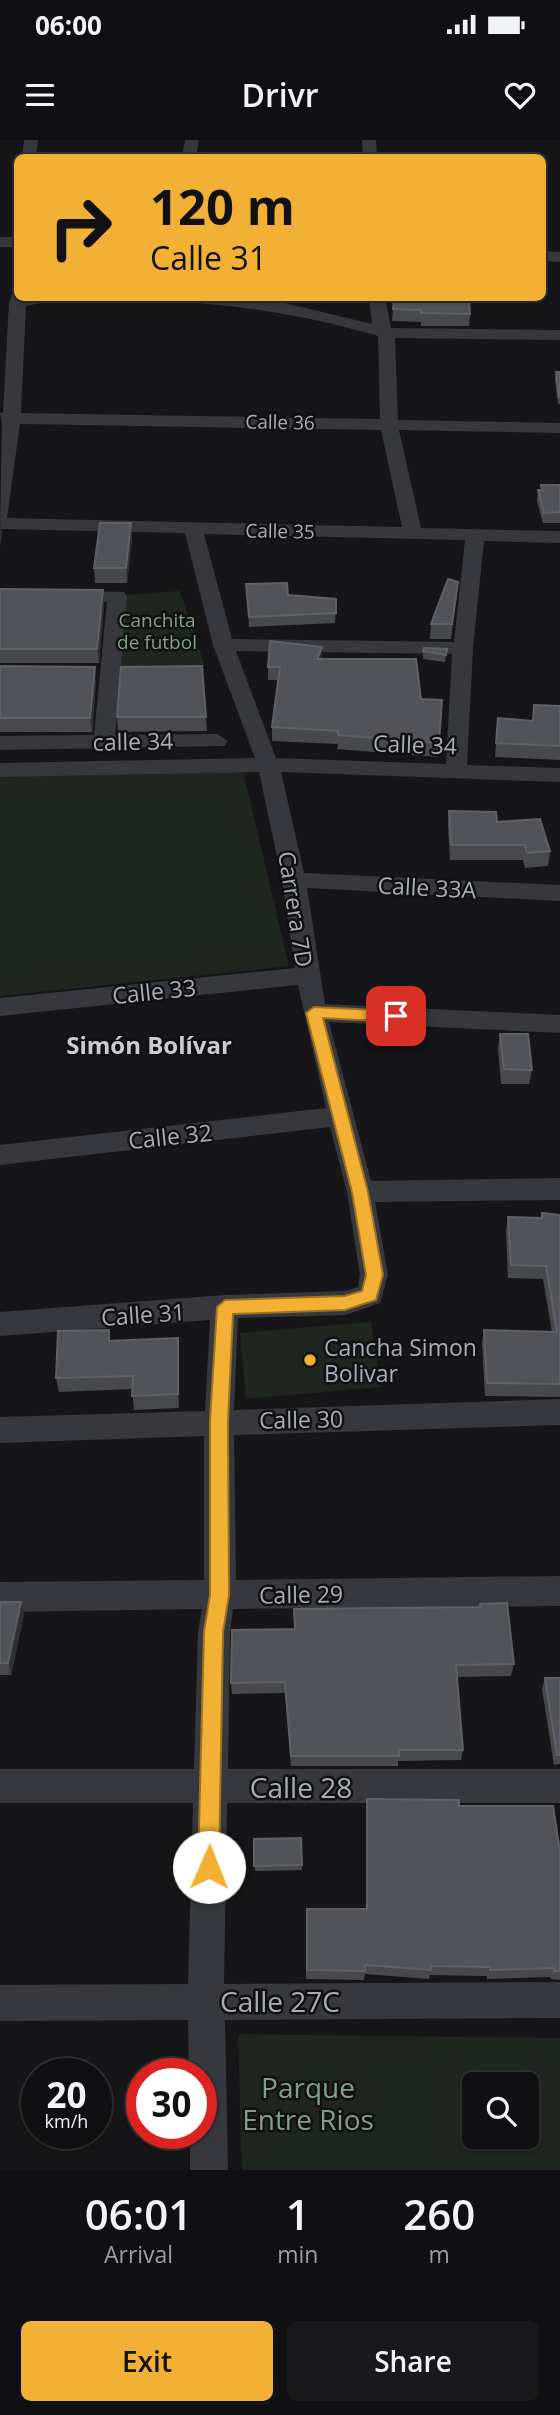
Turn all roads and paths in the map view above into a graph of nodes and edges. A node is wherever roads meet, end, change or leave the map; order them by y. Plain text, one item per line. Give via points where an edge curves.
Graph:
1 (34, 301) edge
2 (232, 301) edge
3 (377, 301) edge
4 (13, 307) edge
5 (386, 333) junction
6 (560, 335) edge
7 (6, 418) edge
8 (388, 424) junction
9 (560, 428) edge
10 (0, 514) edge
11 (0, 523) edge
12 (193, 529) junction
13 (413, 533) junction
14 (475, 535) junction
15 (560, 537) edge
16 (0, 596) edge
17 (117, 596) joint
18 (223, 645) junction
19 (463, 649) junction
20 (87, 673) edge
21 (110, 673) junction
22 (136, 673) edge
23 (217, 741) dead end
24 (0, 743) edge
25 (104, 743) junction
26 (268, 765) junction
27 (0, 770) edge
28 (456, 772) junction
29 (560, 775) edge
30 (294, 880) junction
31 (560, 893) edge
32 (307, 975) junction
33 (0, 1007) edge
34 (314, 1013) junction
35 (560, 1024) edge
36 (340, 1116) junction
37 (0, 1155) edge
38 (560, 1189) edge
39 (360, 1192) junction
40 (370, 1295) joint
41 (225, 1307) junction
42 (0, 1324) edge
43 (560, 1412) edge
44 (219, 1421) junction
45 (0, 1430) edge
46 (560, 1591) edge
47 (220, 1595) junction
48 (0, 1597) edge
49 (0, 1786) edge
50 (560, 1786) edge
51 (210, 1787) junction
52 (560, 2000) edge
53 (206, 2001) junction
54 (0, 2003) edge
55 (209, 2170) edge

1 - 4 street
2 - 5 street via 328,316
3 - 5 street
4 - 7 street
5 - 6 street
5 - 8 street
7 - 8 street, Calle 36
7 - 10 street
8 - 9 street, Calle 36
8 - 13 street
11 - 12 street, Calle 35
12 - 13 street, Calle 35
12 - 18 street, Carrera 7D
13 - 14 street, Calle 35
14 - 15 street, Calle 35
14 - 19 street
16 - 17 street
17 - 21 street
18 - 19 street
18 - 26 street, Carrera 7D
19 - 28 street
20 - 21 street
21 - 22 street
21 - 25 street
23 - 25 street, Calle 34
24 - 25 street, Calle 34
26 - 27 street, calle 34
26 - 28 street, Calle 34
26 - 30 street, Carrera 7D
28 - 29 street, Calle 34
30 - 31 street, Calle 33A
30 - 32 street, Carrera 7D
32 - 33 street, Calle 33
32 - 34 street, Carrera 7D
34 - 35 street
34 - 36 street, Carrera 7D
36 - 37 street, Calle 32
36 - 39 street, Carrera 7D
38 - 39 street
39 - 40 street, Carrera 7D via 374,1275
40 - 41 street, Calle 31 via 345,1303
41 - 42 street, Calle 31
41 - 44 street
43 - 44 street, Calle 30
44 - 45 street, Calle 30
44 - 47 street
46 - 47 street, Calle 29
47 - 48 street, Calle 29
47 - 51 street via 214,1632
49 - 51 street, Calle 28
50 - 51 street, Calle 28
51 - 53 street
52 - 53 street, Calle 27C
53 - 54 street, Calle 27C
53 - 55 street

